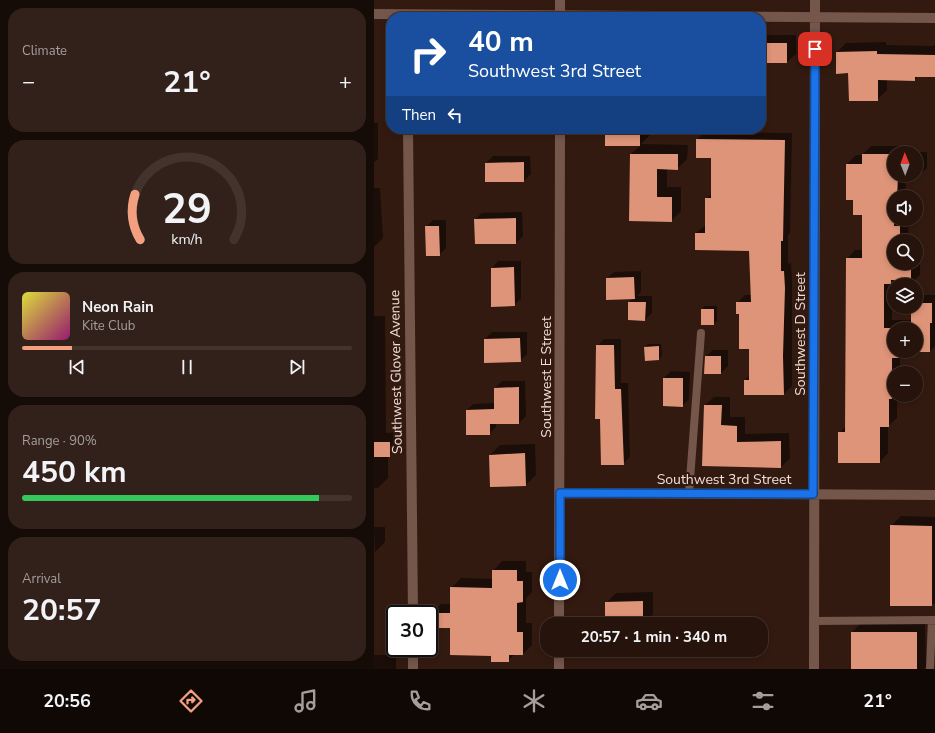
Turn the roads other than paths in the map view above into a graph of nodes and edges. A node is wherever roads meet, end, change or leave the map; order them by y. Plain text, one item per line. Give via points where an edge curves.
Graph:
1 (560, 0) edge
2 (815, 0) edge
3 (560, 12) edge
4 (374, 14) edge
5 (386, 15) edge
6 (766, 17) edge
7 (815, 17) junction
8 (935, 18) edge
9 (408, 134) edge
10 (560, 134) edge
11 (701, 333) dead end
12 (560, 493) junction
13 (689, 493) junction
14 (813, 494) junction
15 (935, 495) edge
16 (412, 605) edge
17 (560, 617) edge
18 (934, 620) edge
19 (814, 621) junction
20 (413, 657) edge
21 (559, 657) edge
22 (413, 669) edge
23 (559, 669) edge
24 (814, 669) edge
25 (930, 669) edge

1 - 3 street
2 - 7 street, Southwest D Street
4 - 5 street
6 - 7 street
7 - 8 street
7 - 14 street, Southwest D Street
9 - 16 street, Southwest Glover Avenue
10 - 12 street, Southwest E Street
11 - 13 lane
12 - 13 street, Southwest 3rd Street
12 - 17 street, Southwest E Street
13 - 14 street, Southwest 3rd Street
14 - 15 street, Southwest 3rd Street
14 - 19 street, Southwest D Street
18 - 19 lane
18 - 25 lane
19 - 24 street, Southwest D Street
20 - 22 street
21 - 23 street

